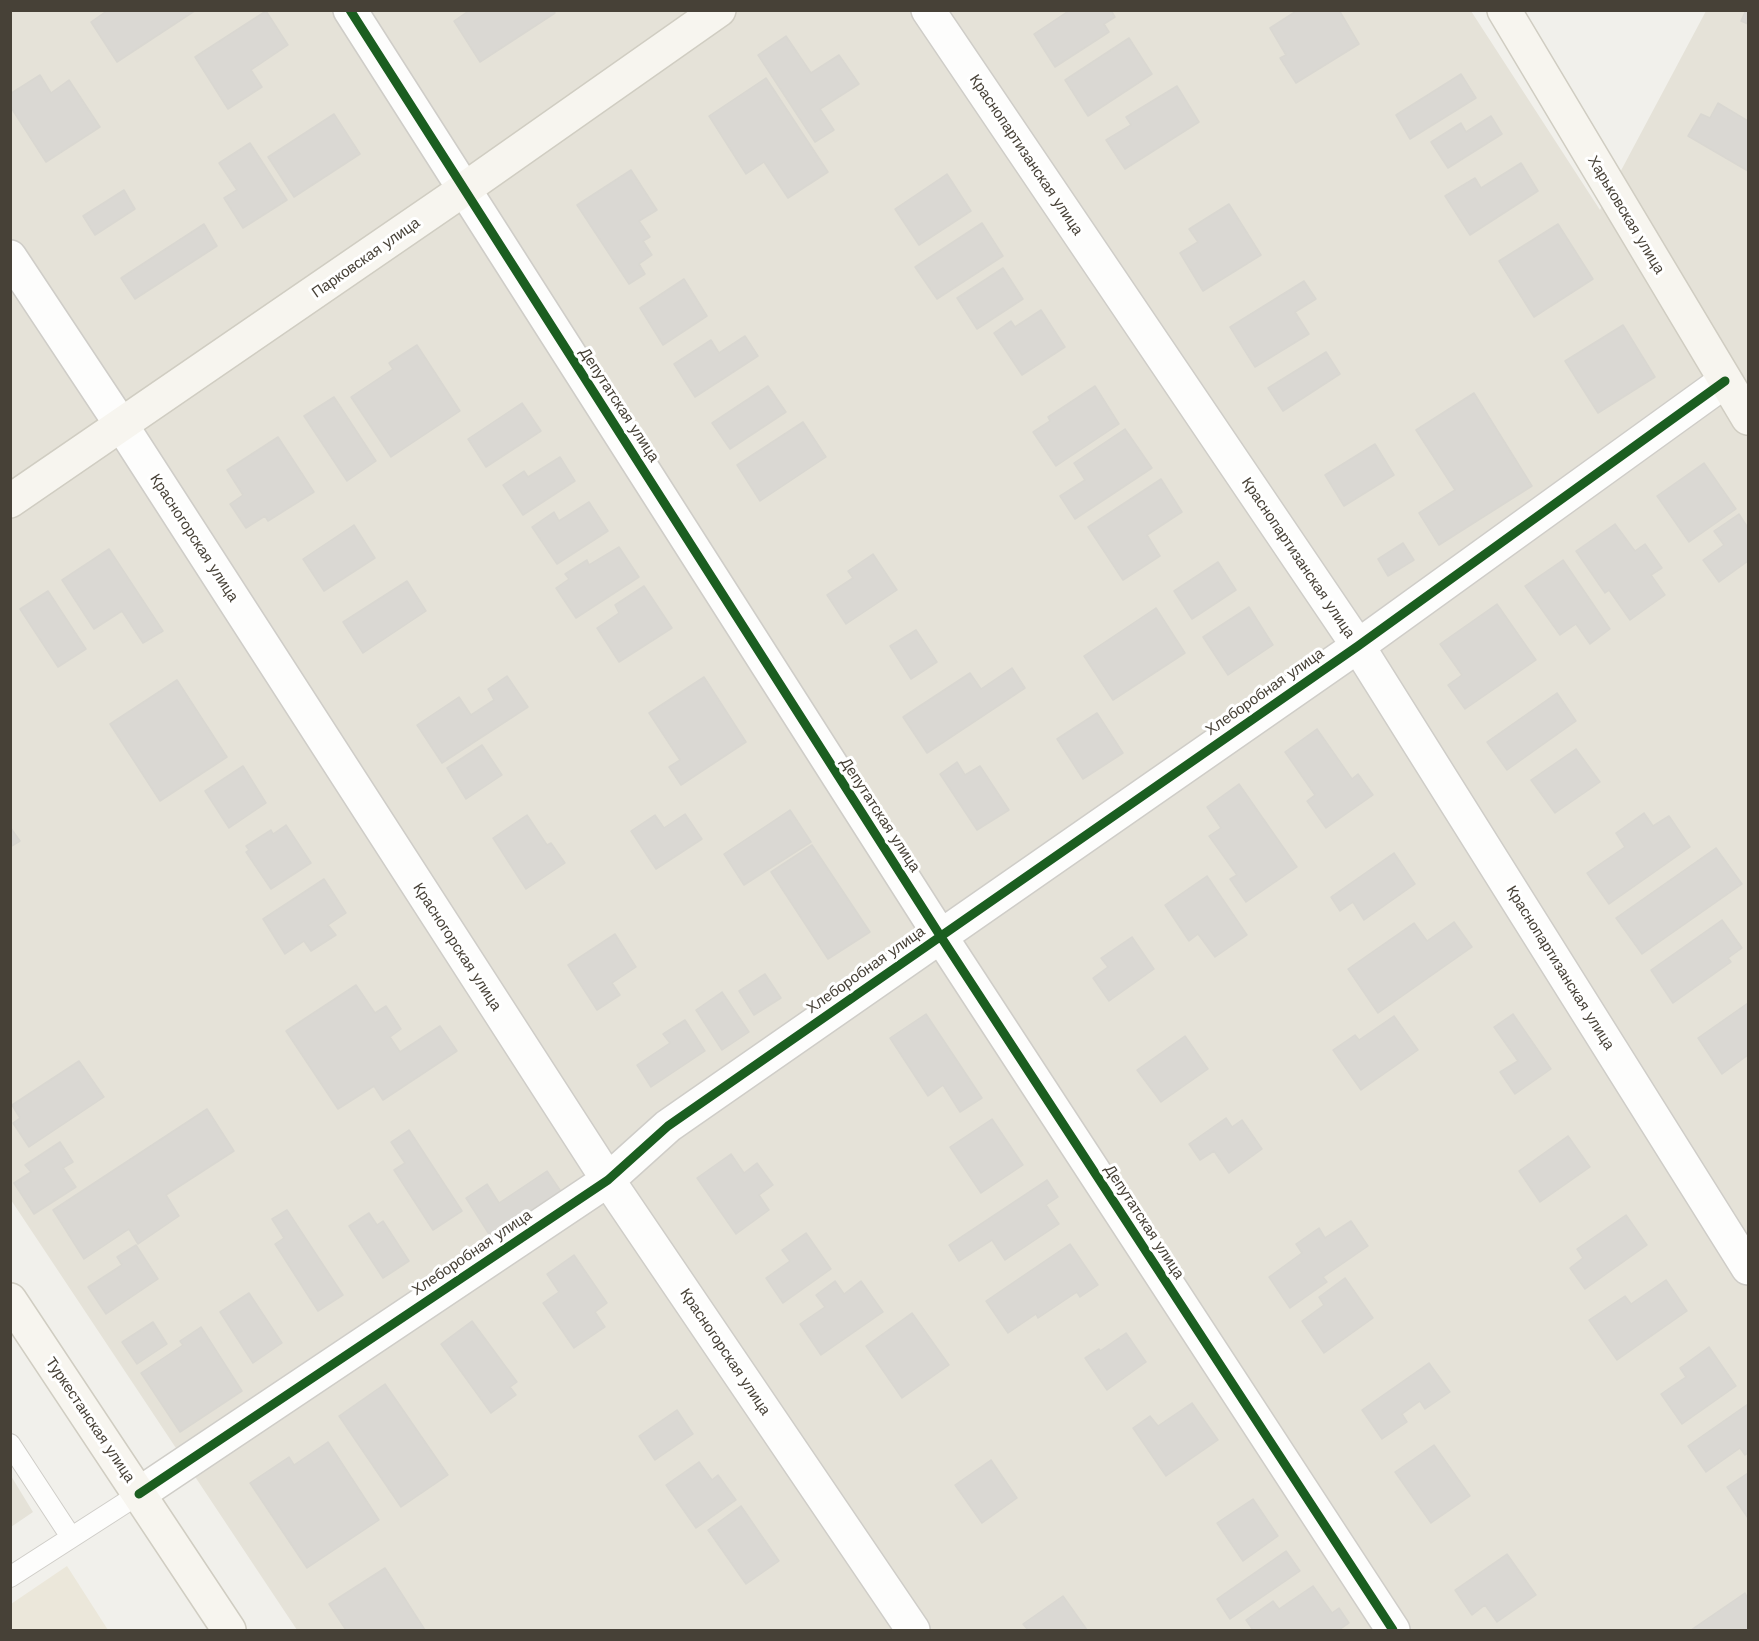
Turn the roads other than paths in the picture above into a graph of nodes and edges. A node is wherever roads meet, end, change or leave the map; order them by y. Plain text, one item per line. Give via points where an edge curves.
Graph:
1 (350, 10) edge
2 (719, 10) edge
3 (928, 10) edge
4 (1504, 10) edge
5 (463, 190) junction
6 (10, 257) edge
7 (1725, 381) junction
8 (1749, 418) edge
9 (122, 426) junction
10 (10, 501) edge
11 (1358, 646) junction
12 (940, 937) junction
13 (608, 1180) junction
14 (1749, 1268) edge
15 (10, 1300) edge
16 (10, 1444) edge
17 (139, 1494) junction
18 (71, 1537) junction
19 (10, 1576) edge
20 (230, 1630) edge
21 (914, 1630) edge
22 (1392, 1630) edge

1 - 5 street, Депутатская улица
2 - 5 street, Парковская улица
3 - 11 street, Краснопартизанская улица
4 - 7 street, Харьковская улица
5 - 9 street, Парковская улица
5 - 12 street, Депутатская улица
6 - 9 street, Красногорская улица
7 - 8 street, Харьковская улица
7 - 11 street, Хлеборобная улица
9 - 10 street, Парковская улица
9 - 13 street, Красногорская улица
11 - 12 street, Хлеборобная улица
11 - 14 street, Краснопартизанская улица
12 - 13 street, Хлеборобная улица via 668,1126
12 - 22 street, Депутатская улица
13 - 17 street, Хлеборобная улица
13 - 21 street, Красногорская улица
15 - 17 street, Туркестанская улица
16 - 18 lane
17 - 18 lane
17 - 20 street, Туркестанская улица
18 - 19 lane

